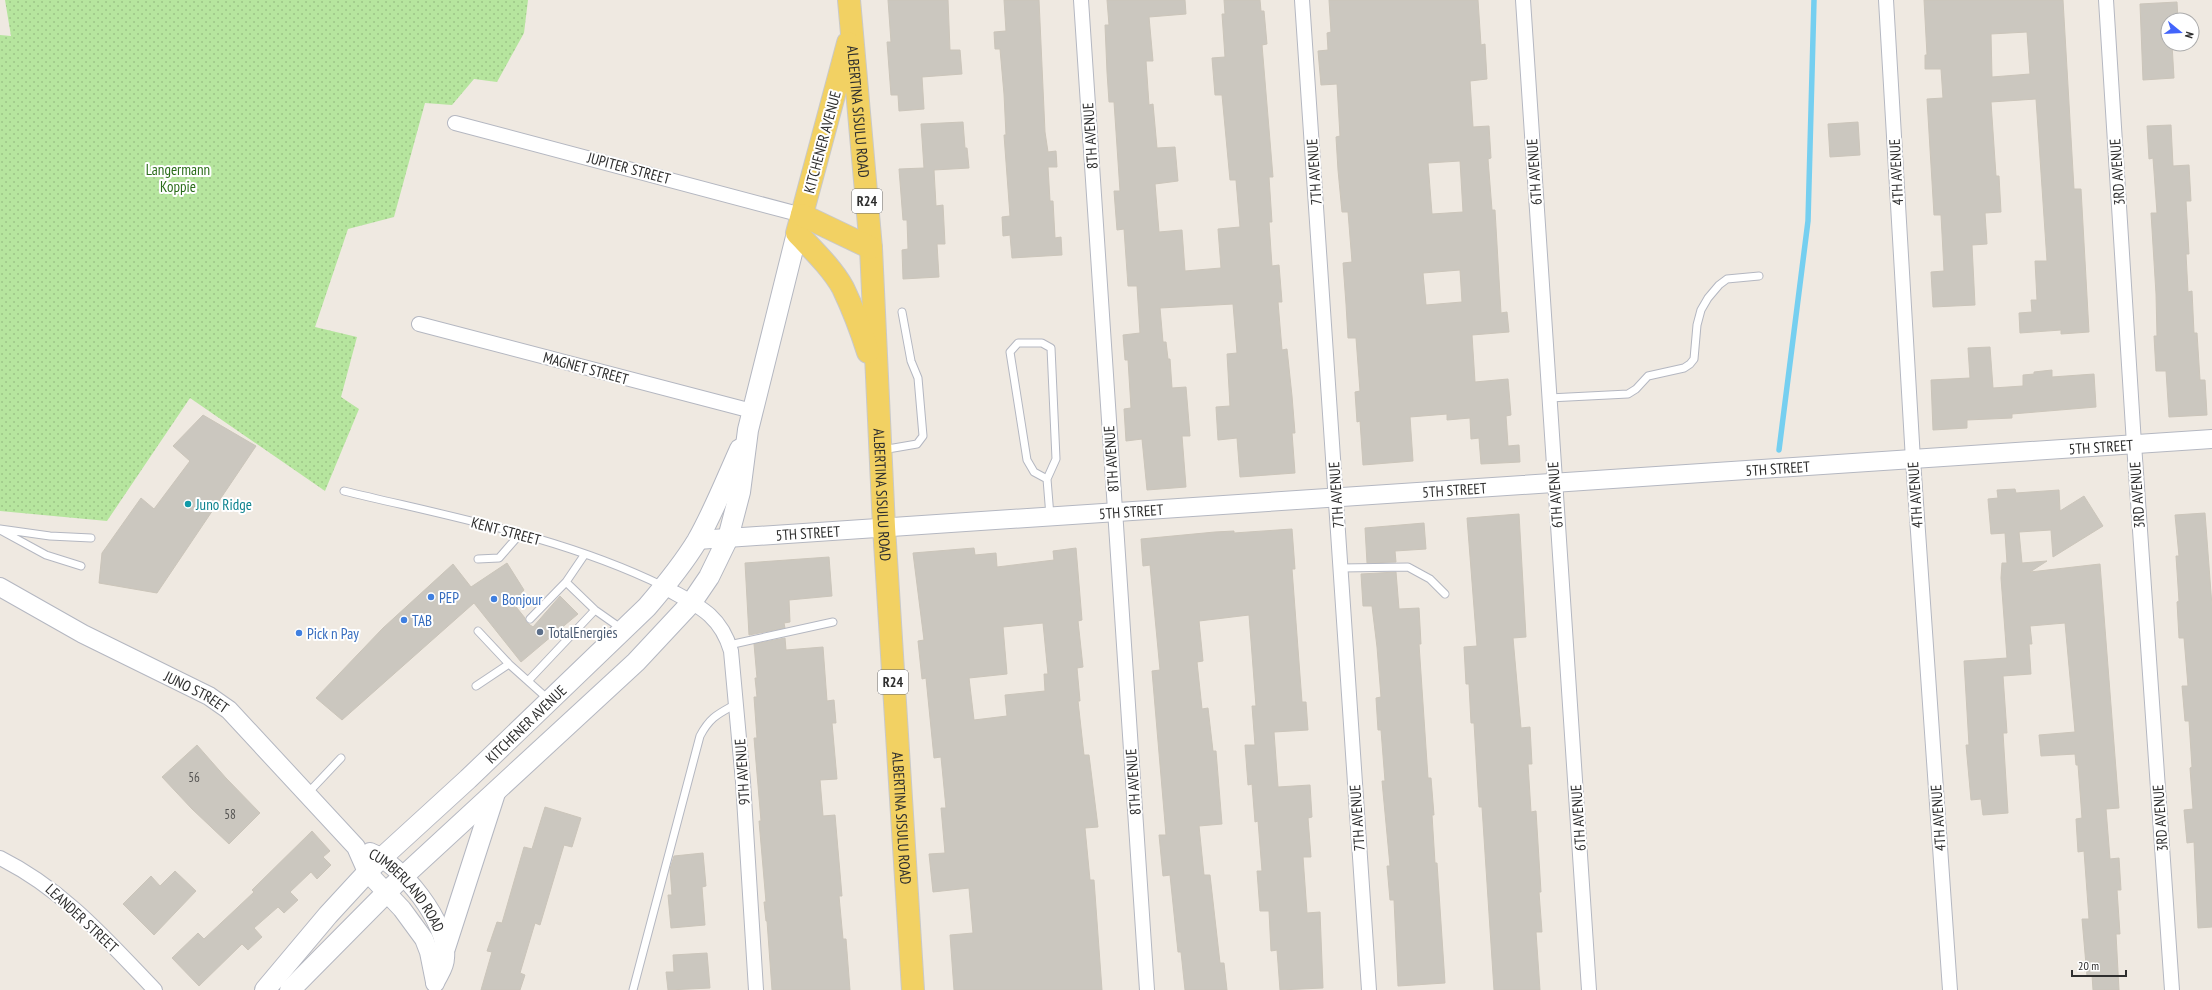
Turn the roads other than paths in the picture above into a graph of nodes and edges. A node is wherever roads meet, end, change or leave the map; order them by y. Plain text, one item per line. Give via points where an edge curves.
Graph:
1 (849, 0) edge
2 (1081, 0) edge
3 (1302, 0) edge
4 (1523, 0) edge
5 (1886, 0) edge
6 (2106, 0) edge
7 (852, 28) junction
8 (455, 123) dead end
9 (800, 224) junction
10 (871, 248) junction
11 (1759, 276) dead end
12 (902, 312) dead end
13 (419, 324) dead end
14 (876, 374) junction
15 (1549, 398) junction
16 (752, 411) junction
17 (748, 430) junction
18 (2212, 439) edge
19 (2134, 444) junction
20 (880, 450) junction
21 (1913, 460) junction
22 (1046, 479) junction
23 (1554, 483) junction
24 (344, 491) dead end
25 (1336, 497) junction
26 (1114, 512) junction
27 (1050, 516) junction
28 (884, 527) junction
29 (0, 530) edge
30 (520, 534) junction
31 (91, 538) dead end
32 (728, 538) junction
33 (697, 540) junction
34 (585, 554) junction
35 (478, 559) dead end
36 (81, 566) dead end
37 (1341, 568) junction
38 (566, 582) junction
39 (0, 587) edge
40 (664, 587) junction
41 (1445, 594) dead end
42 (692, 602) junction
43 (594, 610) junction
44 (530, 619) dead end
45 (832, 622) dead end
46 (622, 629) junction
47 (478, 631) dead end
48 (729, 645) junction
49 (508, 664) junction
50 (528, 681) junction
51 (476, 686) dead end
52 (549, 700) junction
53 (736, 704) junction
54 (340, 758) dead end
55 (495, 791) junction
56 (307, 794) junction
57 (356, 847) junction
58 (382, 857) junction
59 (0, 858) edge
60 (368, 872) junction
61 (404, 877) junction
62 (387, 893) junction
63 (446, 948) junction
64 (434, 986) edge
65 (155, 990) edge
66 (265, 990) edge
67 (290, 990) edge
68 (633, 990) edge
69 (756, 990) edge
70 (913, 990) edge
71 (1147, 990) edge
72 (1369, 990) edge
73 (1589, 990) edge
74 (1950, 990) edge
75 (2172, 990) edge

1 - 7 main road, ALBERTINA SISULU ROAD / R24
2 - 26 street, 8TH AVENUE
3 - 25 street, 7TH AVENUE
4 - 15 street, 6TH AVENUE
5 - 21 street, 4TH AVENUE
6 - 19 street, 3RD AVENUE
7 - 9 main road, KITCHENER AVENUE / R24
7 - 10 main road, ALBERTINA SISULU ROAD / R24
8 - 9 street, JUPITER STREET
9 - 10 main road
9 - 14 main road, R24 via 842,287 857,319
9 - 16 main road, KITCHENER AVENUE
10 - 14 main road, ALBERTINA SISULU ROAD / R24
11 - 15 lane via 1727,279 1708,298 1697,325 1694,359 1684,368 1648,376 1628,394
12 - 20 lane via 911,361 918,378 923,436 917,444
13 - 16 street, MAGNET STREET
14 - 20 main road, ALBERTINA SISULU ROAD / R24
15 - 23 street, 6TH AVENUE
16 - 17 main road, KITCHENER AVENUE
17 - 32 main road, KITCHENER AVENUE via 740,492
17 - 33 main road, KITCHENER AVENUE
18 - 19 street, 5TH STREET
19 - 21 street, 5TH STREET
19 - 75 street, 3RD AVENUE
20 - 28 main road, ALBERTINA SISULU ROAD / R24
21 - 23 street, 5TH STREET
21 - 74 street, 4TH AVENUE
22 - 22 lane via 1056,458 1051,348 1042,343 1018,343 1010,352 1027,460 1034,472
22 - 27 lane
23 - 25 street, 5TH STREET
23 - 73 street, 6TH AVENUE
24 - 30 lane, KENT STREET
25 - 26 street, 5TH STREET
25 - 37 street, 7TH AVENUE
26 - 27 street, 5TH STREET
26 - 71 street, 8TH AVENUE
27 - 28 street, 5TH STREET
28 - 32 street, 5TH STREET
28 - 70 main road, ALBERTINA SISULU ROAD / R24
29 - 31 lane
29 - 36 lane via 46,555
30 - 34 lane, KENT STREET
30 - 35 lane via 502,557
32 - 33 street, 5TH STREET
32 - 42 main road, KITCHENER AVENUE via 712,571
33 - 40 main road, KITCHENER AVENUE
34 - 38 lane
34 - 40 lane, KENT STREET via 635,572
37 - 41 lane via 1408,567 1418,571
37 - 72 street, 7TH AVENUE
38 - 43 lane
38 - 44 lane
39 - 56 street, JUNO STREET via 83,634 219,702
40 - 42 street, 9TH AVENUE
40 - 46 main road, KITCHENER AVENUE via 647,607
42 - 48 street, 9TH AVENUE via 719,624
42 - 55 main road, KITCHENER AVENUE via 636,662
43 - 46 lane
43 - 50 lane
45 - 48 lane
46 - 52 main road, KITCHENER AVENUE
47 - 49 lane
48 - 53 street, 9TH AVENUE
49 - 50 lane
49 - 51 lane
50 - 52 lane
52 - 58 main road, KITCHENER AVENUE via 468,779
53 - 68 lane via 713,717 700,736
53 - 69 street, 9TH AVENUE
54 - 56 lane
55 - 61 main road, KITCHENER AVENUE
55 - 63 main road
56 - 57 street, JUNO STREET
57 - 58 street, CUMBERLAND ROAD
57 - 60 street, CUMBERLAND ROAD
58 - 60 main road, KITCHENER AVENUE
58 - 61 street, CUMBERLAND ROAD
59 - 65 street, LEANDER STREET via 60,895
60 - 62 street, CUMBERLAND ROAD
60 - 66 main road, KITCHENER AVENUE
61 - 62 main road, KITCHENER AVENUE
61 - 63 street, CUMBERLAND ROAD via 434,917
62 - 64 street, CUMBERLAND ROAD via 424,939 431,958
62 - 67 main road, KITCHENER AVENUE
63 - 64 street, CUMBERLAND ROAD via 443,968

